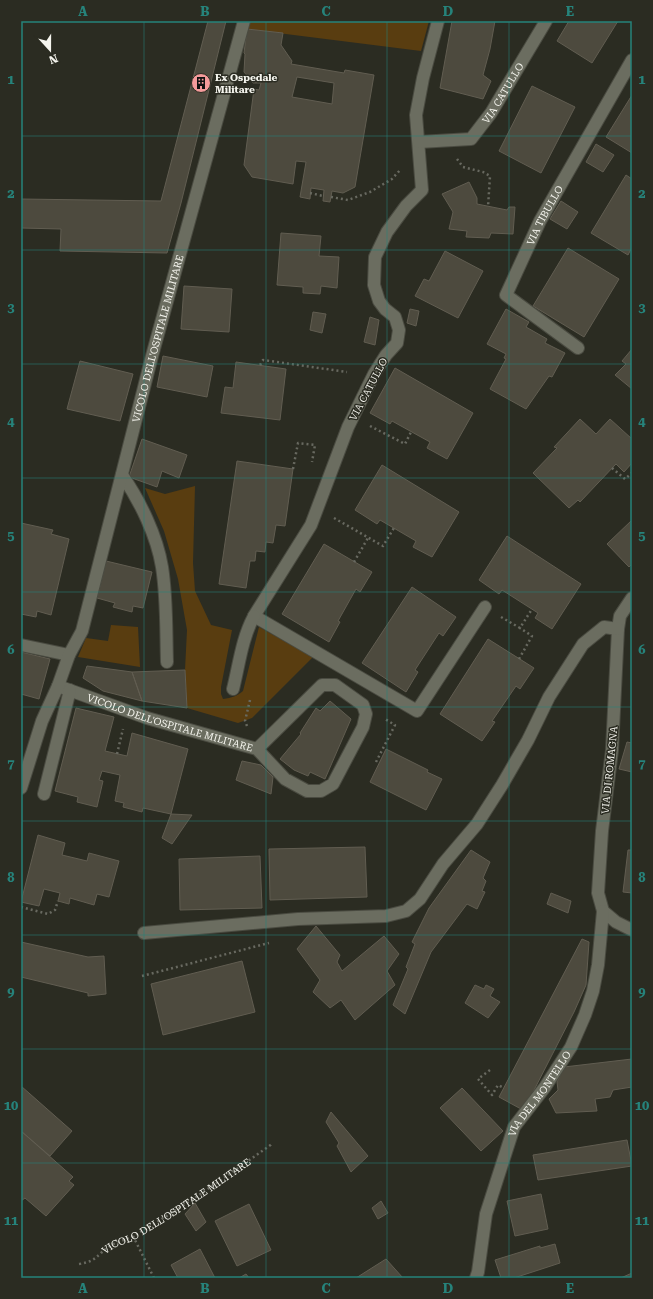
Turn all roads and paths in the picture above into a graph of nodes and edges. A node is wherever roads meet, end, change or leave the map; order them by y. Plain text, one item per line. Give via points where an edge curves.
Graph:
1 (244, 21) edge
2 (438, 21) edge
3 (546, 21) edge
4 (632, 60) edge
5 (455, 140) junction
6 (419, 142) junction
7 (310, 193) dead end
8 (323, 196) dead end
9 (331, 197) dead end
10 (488, 207) dead end
11 (578, 348) dead end
12 (260, 366) dead end
13 (347, 372) dead end
14 (353, 416) junction
15 (411, 432) dead end
16 (311, 468) dead end
17 (612, 468) dead end
18 (294, 469) dead end
19 (632, 473) edge
20 (122, 475) junction
21 (317, 508) junction
22 (394, 528) dead end
23 (368, 538) junction
24 (354, 562) dead end
25 (632, 598) edge
26 (485, 607) joint
27 (532, 609) dead end
28 (254, 616) junction
29 (626, 617) edge
30 (520, 628) junction
31 (618, 629) junction
32 (21, 645) edge
33 (69, 655) junction
34 (519, 659) dead end
35 (167, 662) dead end
36 (58, 686) junction
37 (234, 689) dead end
38 (70, 690) junction
39 (127, 710) junction
40 (257, 749) junction
41 (117, 754) dead end
42 (26, 756) edge
43 (21, 788) edge
44 (44, 794) dead end
45 (58, 901) dead end
46 (21, 907) edge
47 (603, 911) junction
48 (632, 930) edge
49 (144, 933) dead end
50 (273, 942) dead end
51 (142, 976) dead end
52 (490, 1070) dead end
53 (504, 1088) dead end
54 (272, 1144) dead end
55 (133, 1236) junction
56 (79, 1264) dead end
57 (154, 1278) edge
58 (476, 1278) edge

1 - 20 street, VICOLO DELL'OSPITALE MILITARE
2 - 6 street, VIA CATULLO via 416,115
3 - 5 street, VIA CATULLO via 491,114 471,139
4 - 11 street, VIA TIBULLO via 540,221 506,294
5 - 6 street, VIA CATULLO
5 - 10 path via 456,157 463,167 490,176
6 - 9 path via 392,179 370,192 348,200
6 - 14 street, VIA CATULLO via 422,190 406,206 387,232 375,257 374,285 379,301 395,317 399,330 397,343 374,374
7 - 8 path
12 - 13 path via 263,360
14 - 15 path via 404,444
14 - 21 street, VIA CATULLO
16 - 18 path via 315,445 298,443
17 - 19 path via 625,479
20 - 33 street, VICOLO DELL'OSPITALE MILITARE via 82,631
20 - 35 street via 152,532 162,567
21 - 23 path
21 - 28 street, VIA CATULLO via 311,525
22 - 23 path via 383,546
23 - 24 path
25 - 29 street, VIA DI ROMAGNA
26 - 28 street via 417,711
26 - 30 path
27 - 30 path
28 - 37 street, VIA CATULLO via 245,639
29 - 31 street, VIA DI ROMAGNA
30 - 34 path via 532,636
31 - 47 street, VIA DI ROMAGNA via 613,743 602,831 598,893
31 - 49 street via 604,627 583,644 549,697 528,740 477,824 443,864 420,899 406,911 386,916 298,919
32 - 33 street
33 - 36 street, VICOLO DELL'OSPITALE MILITARE
36 - 38 street, VICOLO DELL'OSPITALE MILITARE
36 - 42 street, VICOLO DELL'OSPITALE MILITARE
38 - 39 street, VICOLO DELL'OSPITALE MILITARE
38 - 44 street
39 - 40 street, VICOLO DELL'OSPITALE MILITARE
39 - 41 path
40 - 40 street, VICOLO DELL'OSPITALE MILITARE via 322,685 335,685 363,705 366,714 363,727 333,784 321,791 307,791 285,779
42 - 43 street, VICOLO DELL'OSPITALE MILITARE
45 - 46 path via 55,910 48,914
47 - 48 street via 616,922
47 - 58 street, VIA DEL MONTELLO via 598,965 589,1003 571,1047 545,1087 514,1127 486,1214
50 - 51 path
52 - 53 path via 478,1079 492,1095 498,1085
54 - 55 path, VICOLO DELL'OSPITALE MILITARE via 199,1195
55 - 56 path, VICOLO DELL'OSPITALE MILITARE via 110,1246 88,1263
55 - 57 path

